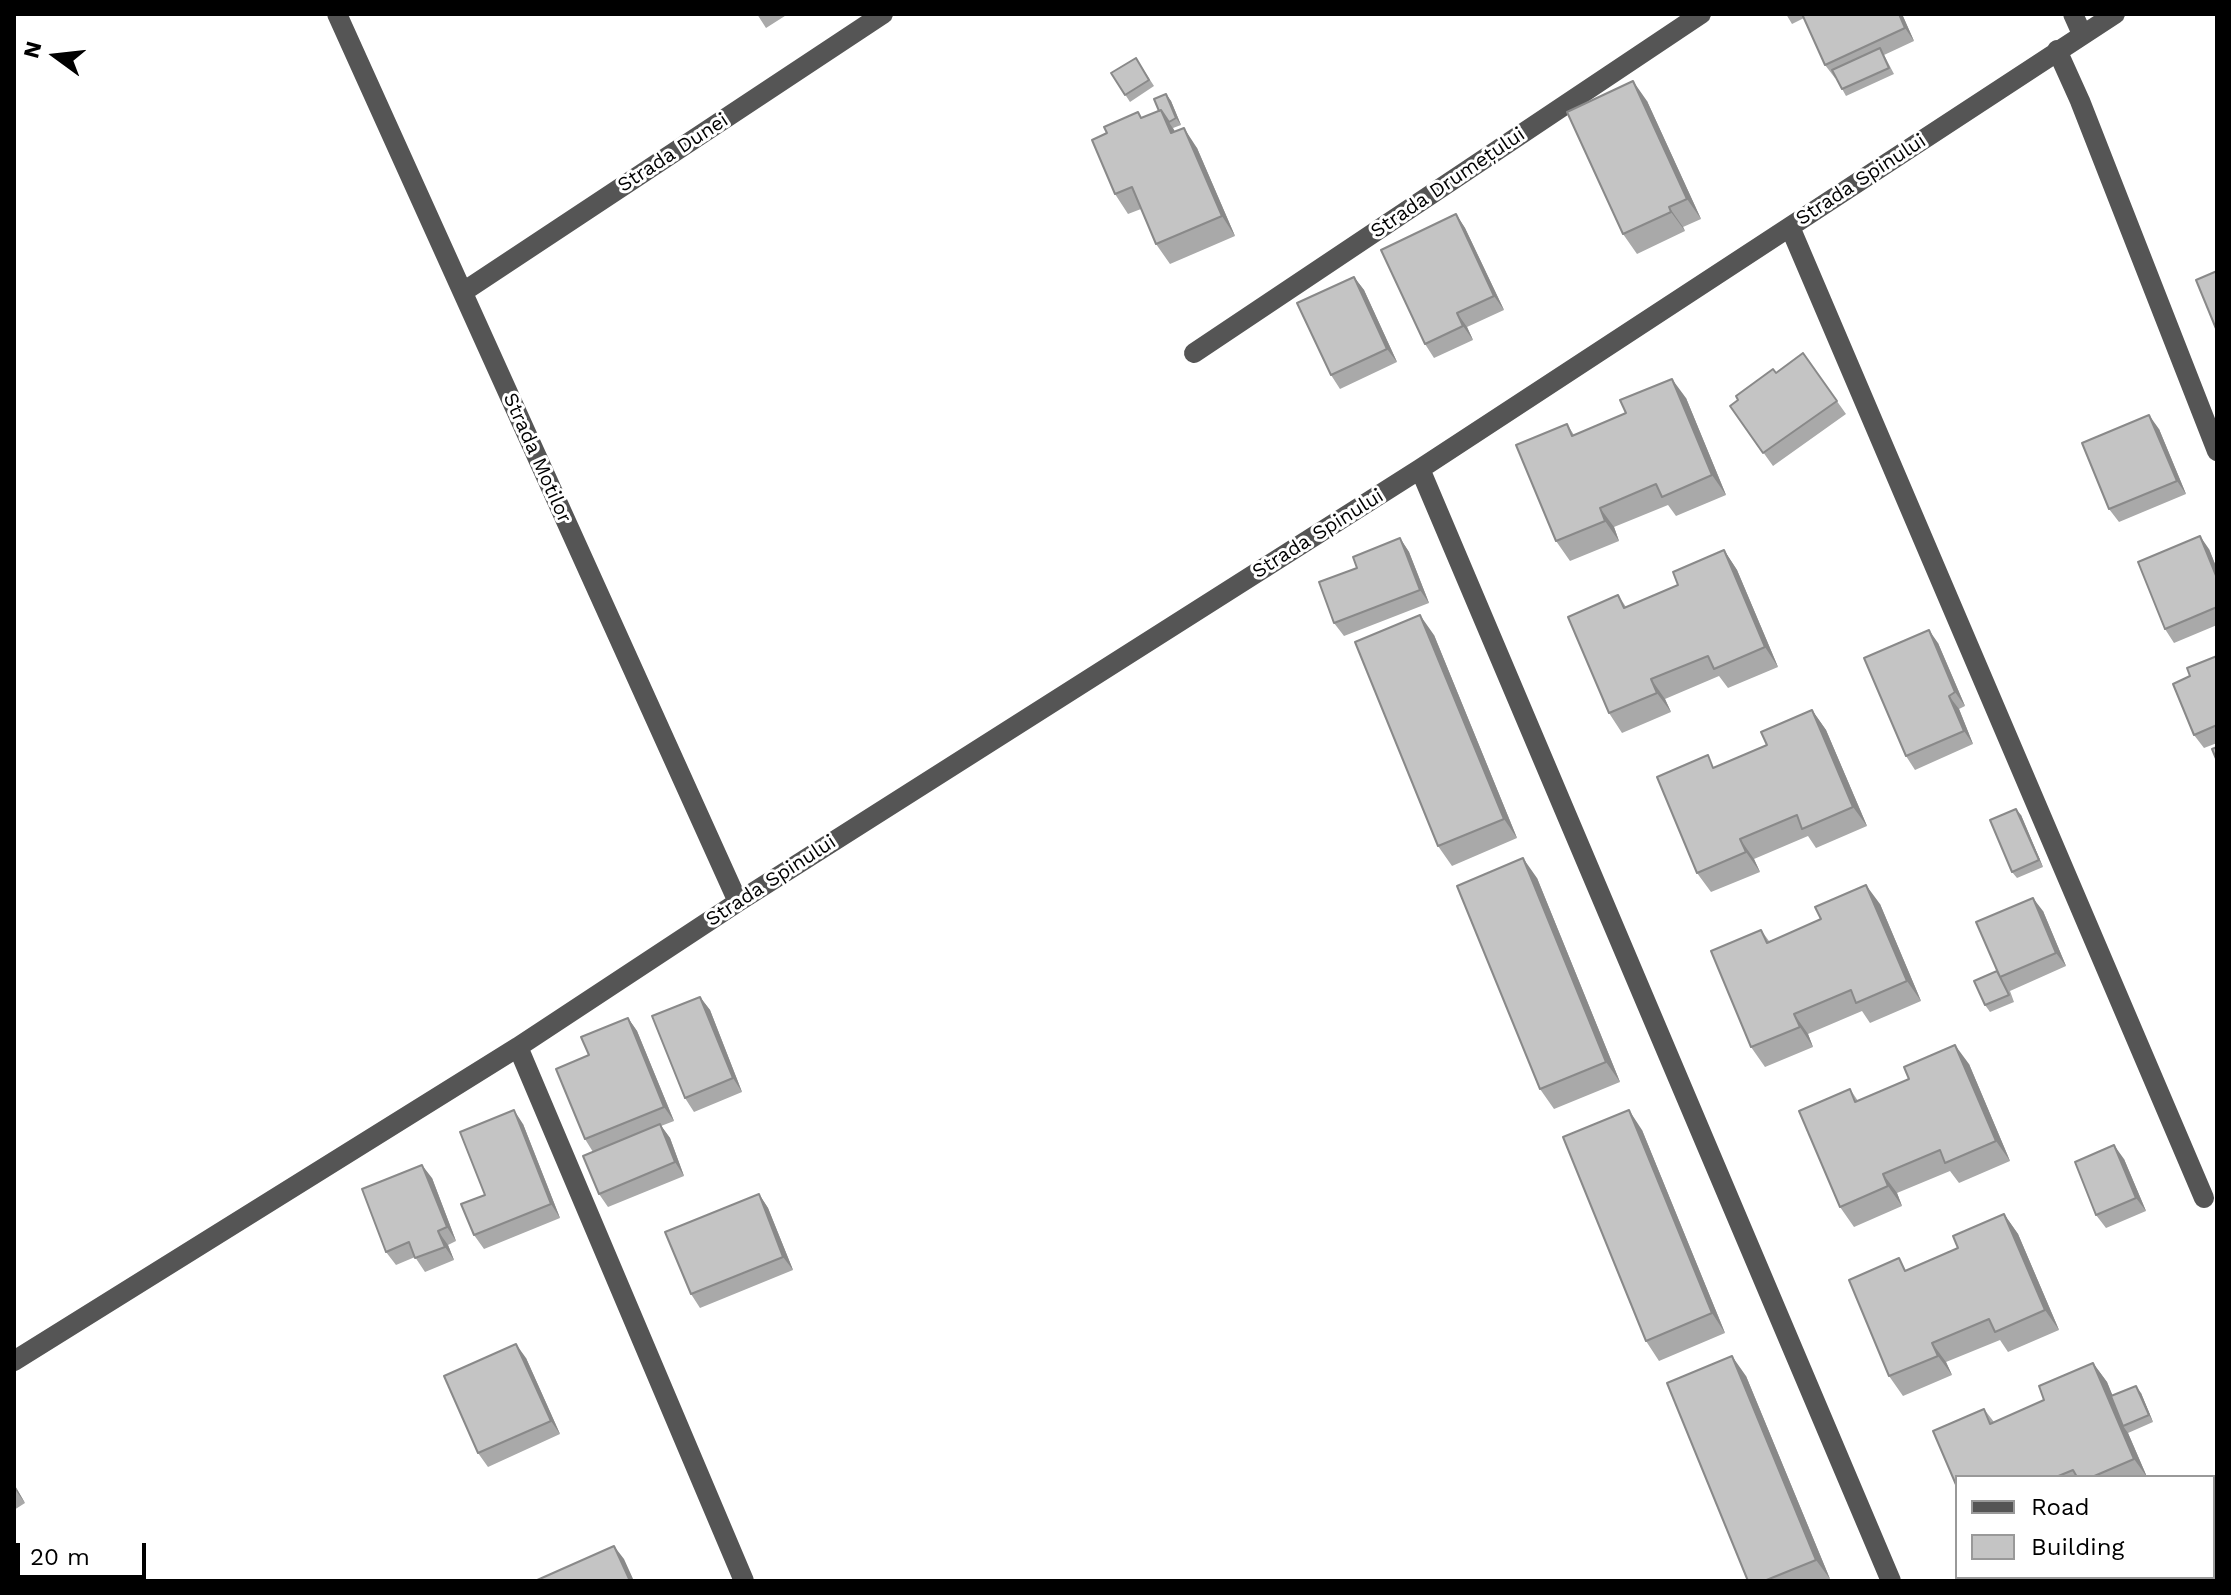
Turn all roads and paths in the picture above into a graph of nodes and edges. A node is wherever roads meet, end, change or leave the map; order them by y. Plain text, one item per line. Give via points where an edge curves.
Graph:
1 (337, 14) edge
2 (883, 14) edge
3 (1701, 14) edge
4 (2073, 14) edge
5 (2115, 14) edge
6 (2082, 34) junction
7 (2057, 50) junction
8 (1790, 227) junction
9 (463, 292) junction
10 (1194, 353) dead end
11 (2217, 451) edge
12 (1420, 469) junction
13 (738, 902) junction
14 (518, 1047) junction
15 (2204, 1198) dead end
16 (14, 1361) edge
17 (744, 1581) edge
18 (1891, 1581) edge

1 - 9 street, Strada Motilor
2 - 9 street, Strada Dunei
3 - 10 street, Strada Drumețului
4 - 6 street
5 - 6 street, Strada Spinului
6 - 7 street, Strada Spinului
7 - 8 street, Strada Spinului
7 - 11 street
8 - 12 street, Strada Spinului
8 - 15 street
9 - 13 street, Strada Motilor
12 - 13 street, Strada Spinului
12 - 18 street
13 - 14 street, Strada Spinului
14 - 16 street, Strada Spinului
14 - 17 street

